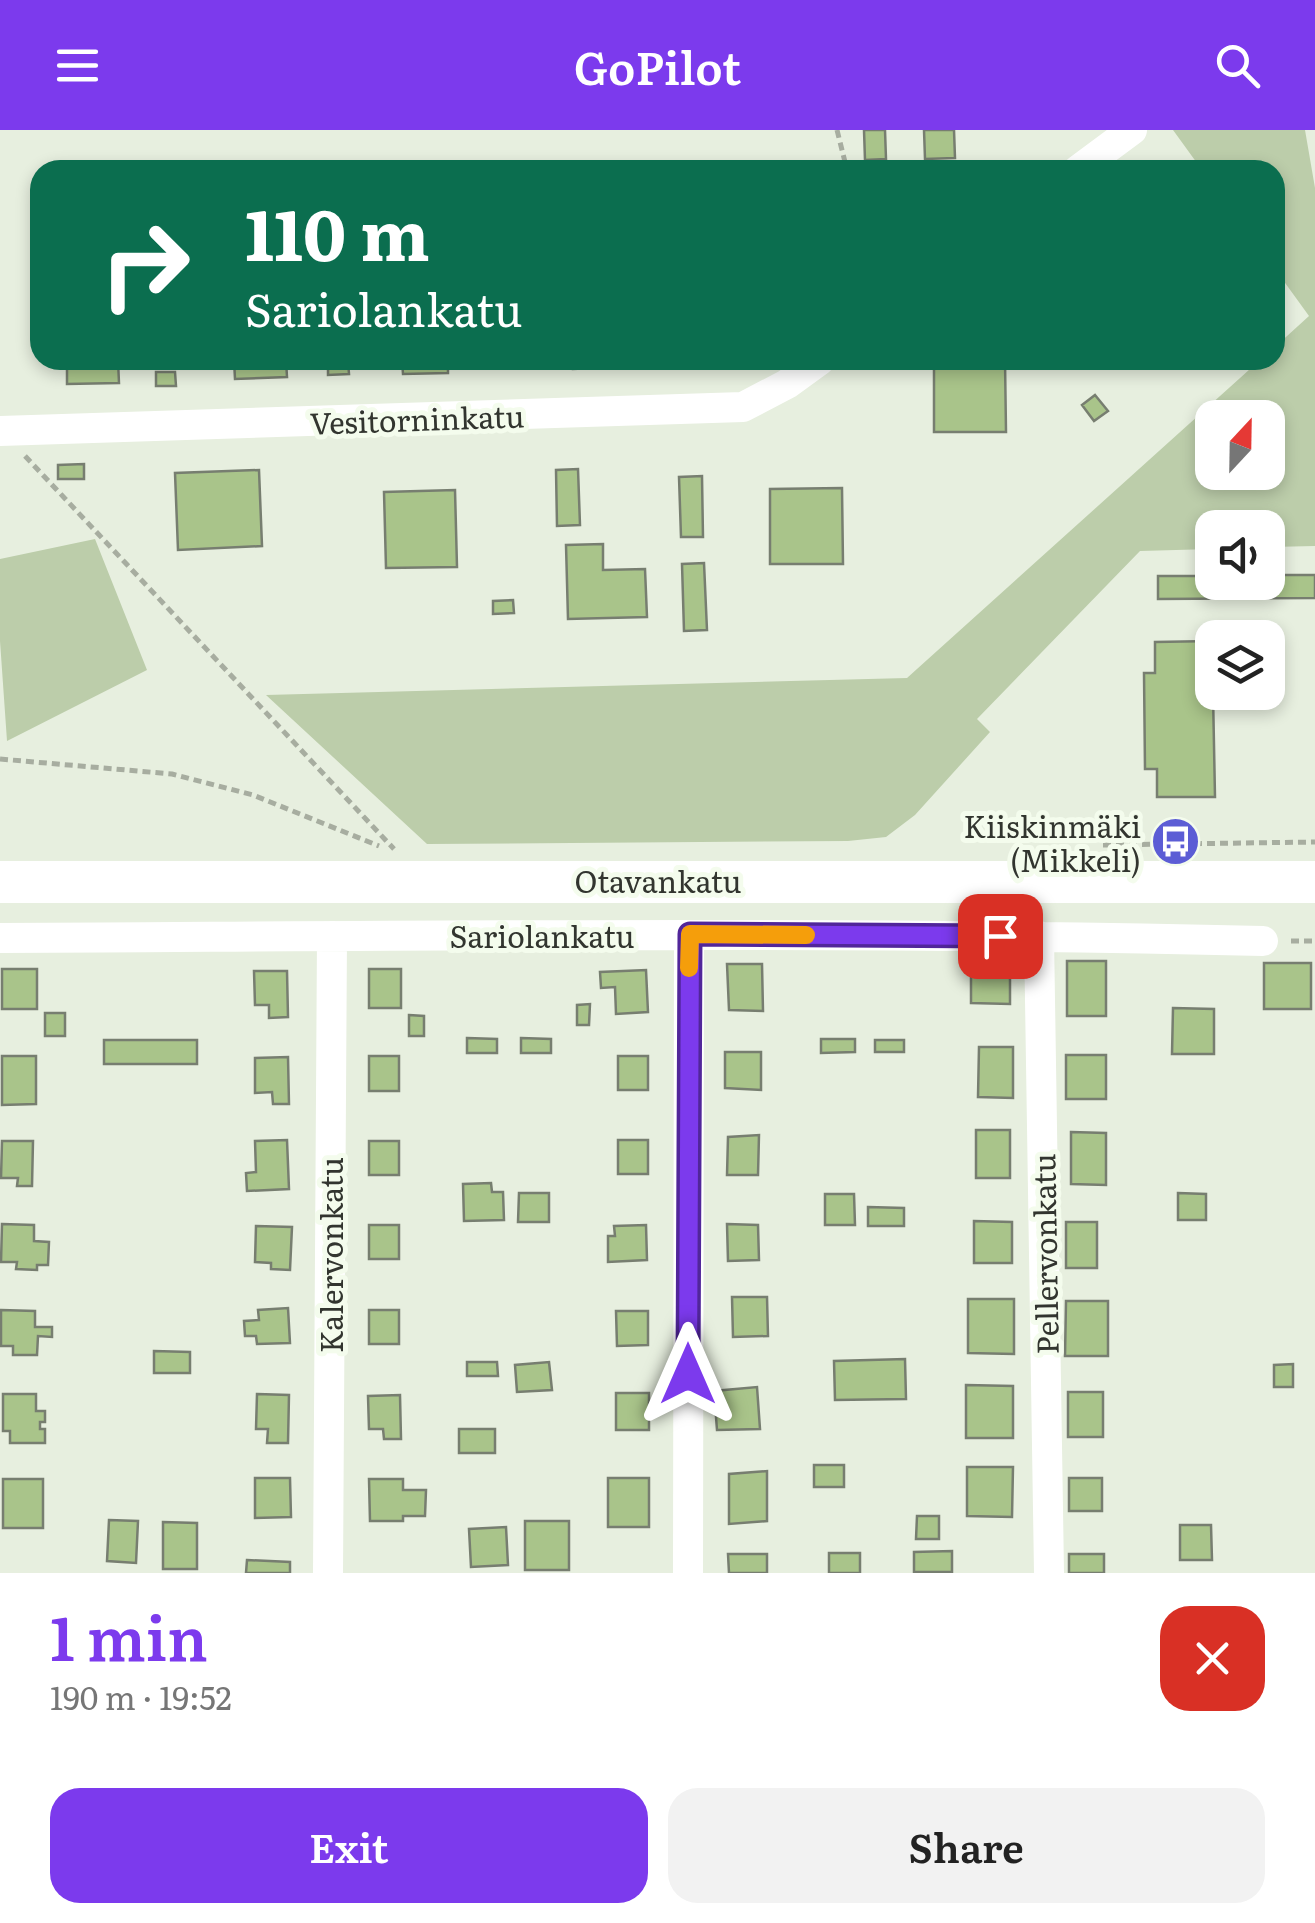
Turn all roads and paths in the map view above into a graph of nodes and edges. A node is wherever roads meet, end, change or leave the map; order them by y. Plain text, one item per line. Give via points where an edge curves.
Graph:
1 (836, 130) edge
2 (1132, 130) edge
3 (844, 160) edge
4 (1092, 160) edge
5 (806, 370) edge
6 (1, 431) edge
7 (0, 759) edge
8 (0, 882) edge
9 (1315, 882) edge
10 (690, 934) junction
11 (332, 936) junction
12 (1039, 936) junction
13 (0, 938) edge
14 (1263, 941) dead end
15 (328, 1573) edge
16 (688, 1573) edge
17 (1049, 1573) edge

1 - 3 path
2 - 4 street
5 - 6 street, Vesitorninkatu via 743,407
6 - 7 path via 400,855 253,795 172,774
8 - 9 main road, Otavankatu
10 - 11 street, Sariolankatu
10 - 12 street, Sariolankatu
10 - 16 street
11 - 13 street, Sariolankatu
11 - 15 street, Kalervonkatu
12 - 14 street, Sariolankatu
12 - 17 street, Pellervonkatu

